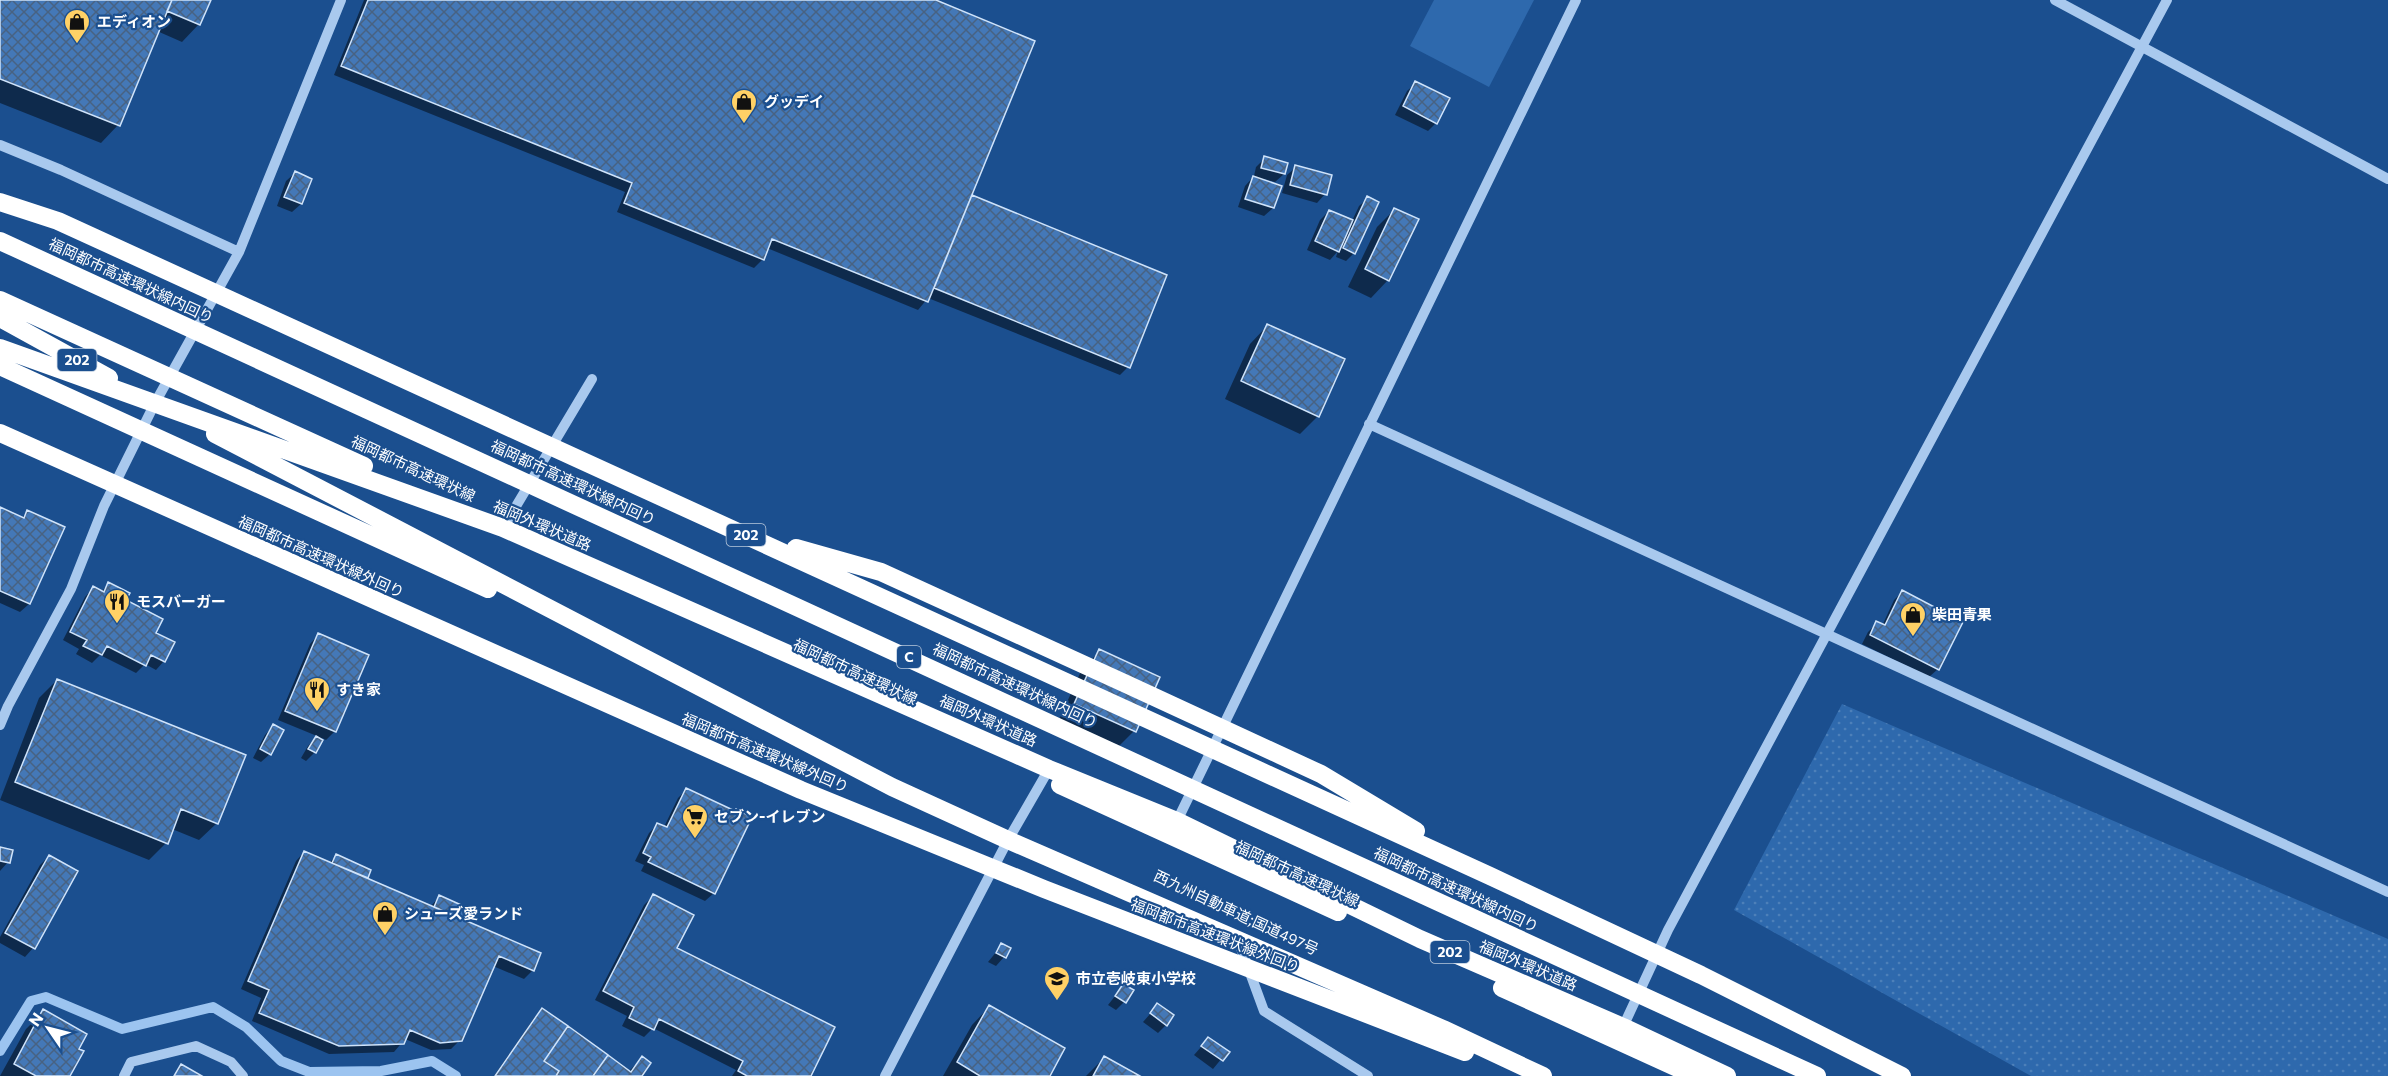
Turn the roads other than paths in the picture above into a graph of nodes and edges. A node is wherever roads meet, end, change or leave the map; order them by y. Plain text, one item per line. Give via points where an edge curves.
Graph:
1 (341, 0) edge
2 (1576, 0) edge
3 (2055, 0) edge
4 (2167, 0) edge
5 (2143, 47) junction
6 (0, 145) edge
7 (2388, 179) edge
8 (0, 202) edge
9 (0, 241) edge
10 (239, 252) junction
11 (0, 300) edge
12 (0, 318) edge
13 (0, 348) edge
14 (0, 366) edge
15 (592, 379) dead end
16 (155, 403) junction
17 (1369, 424) junction
18 (0, 433) edge
19 (502, 528) junction
20 (1826, 636) junction
21 (0, 725) edge
22 (1049, 769) junction
23 (1177, 821) junction
24 (1008, 840) junction
25 (2388, 892) edge
26 (1237, 939) junction
27 (1623, 1027) junction
28 (1443, 1029) junction
29 (124, 1076) edge
30 (243, 1076) edge
31 (885, 1076) edge
32 (1368, 1076) edge
33 (1522, 1076) edge
34 (1528, 1076) edge
35 (1543, 1076) edge
36 (1548, 1076) edge
37 (1695, 1076) edge
38 (1727, 1076) edge
39 (1817, 1076) edge
40 (1902, 1076) edge

1 - 10 street
2 - 17 street
3 - 5 street
4 - 5 street
5 - 7 street
5 - 20 street
6 - 10 street
8 - 40 highway, 202 via 58,221 1490,876 1701,975
9 - 39 highway, 福岡都市高速環状線内回り / C
10 - 16 street
11 - 37 highway, 福岡都市高速環状線
12 - 16 highway, 福岡外環状道路 / 202
13 - 16 highway, 福岡外環状道路 / 202
14 - 36 highway, 西九州自動車道;国道497号
15 - 19 street
16 - 19 highway, 福岡外環状道路 / 202
16 - 21 street via 104,506 71,589
16 - 24 highway, 福岡外環状道路 / 202 via 881,782
17 - 20 street
17 - 23 street
18 - 34 highway, 福岡都市高速環状線外回り via 801,790 1055,894
19 - 22 highway, 福岡外環状道路 / 202
20 - 25 street
20 - 27 street via 1668,930
22 - 23 highway, 福岡外環状道路 / 202
22 - 24 street
23 - 27 highway, 福岡外環状道路 / 202 via 1420,939
24 - 26 highway, 福岡外環状道路 / 202
24 - 31 street
26 - 28 highway, 福岡外環状道路 / 202
26 - 32 street via 1264,1011
27 - 38 highway, 福岡外環状道路 / 202
28 - 33 highway
28 - 35 highway, 福岡外環状道路 / 202
29 - 30 street via 131,1062 196,1046 231,1062

